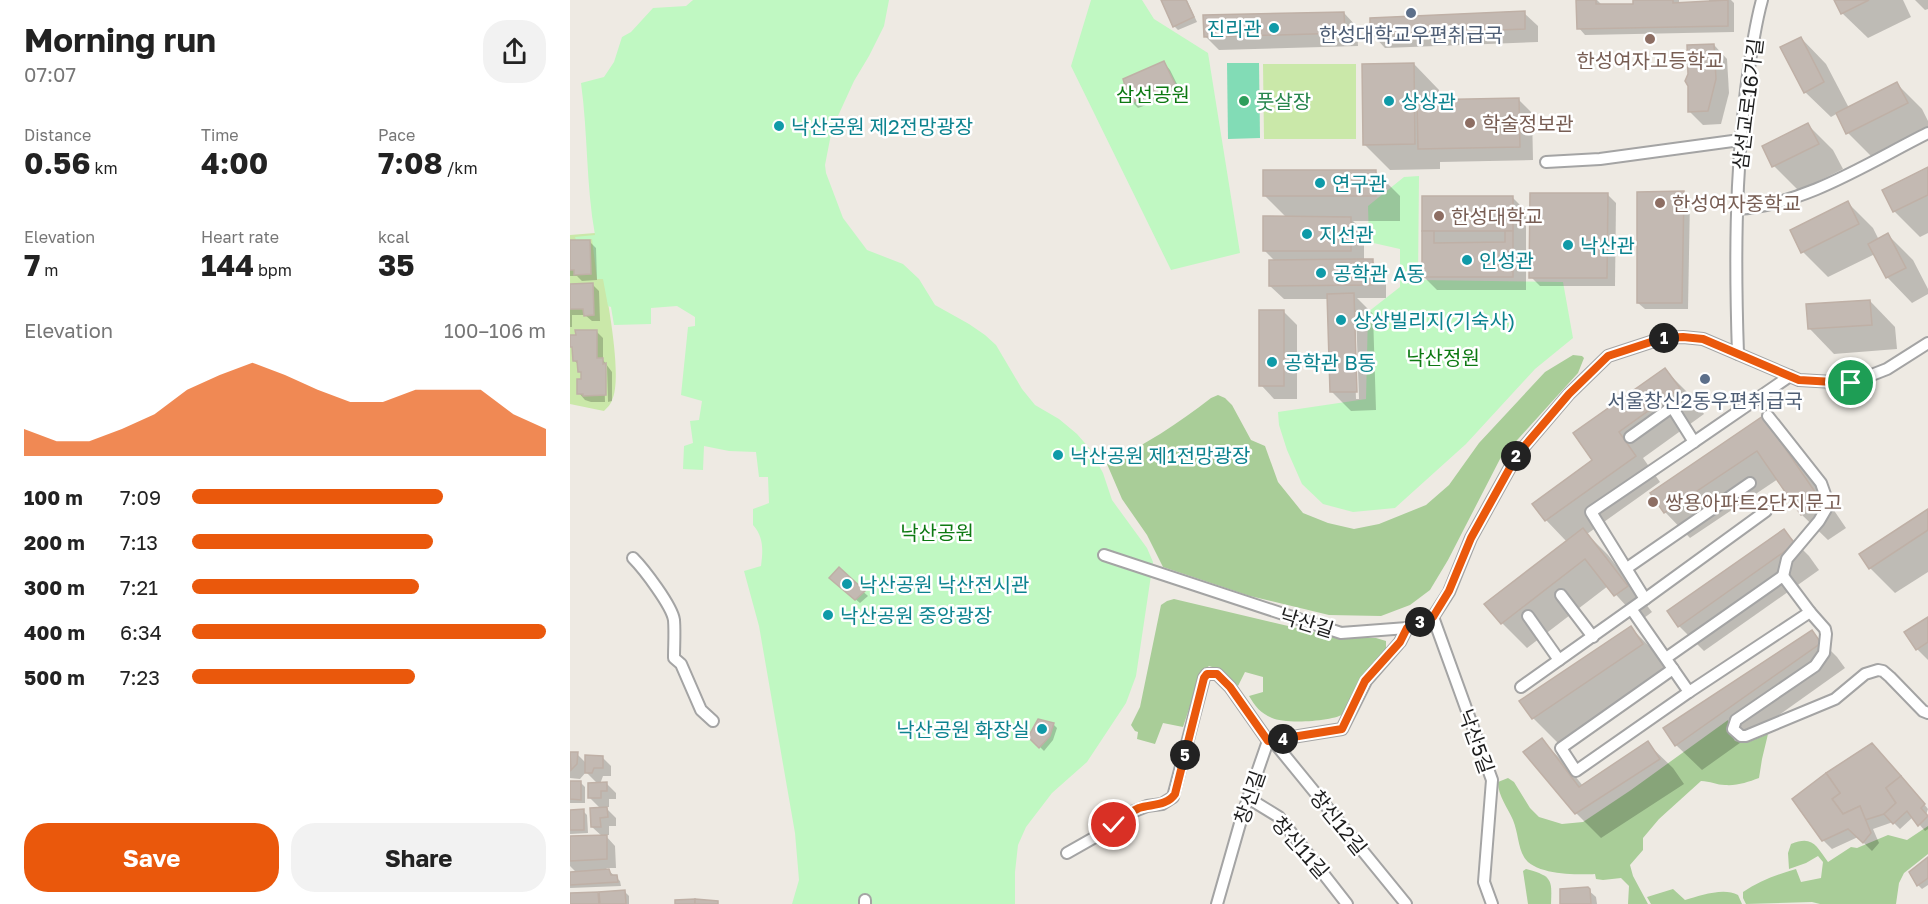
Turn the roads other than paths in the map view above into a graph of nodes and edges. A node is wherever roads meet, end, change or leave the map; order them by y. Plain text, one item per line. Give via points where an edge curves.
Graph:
1 (1762, 0) edge
2 (1928, 134) edge
3 (1740, 140) junction
4 (1546, 162) dead end
5 (1737, 208) junction
6 (1928, 344) edge
7 (1738, 354) junction
8 (1790, 376) junction
9 (1768, 416) dead end
10 (1630, 437) dead end
11 (1694, 442) junction
12 (1750, 483) dead end
13 (1766, 511) dead end
14 (1104, 555) dead end
15 (633, 558) dead end
16 (1627, 568) junction
17 (1783, 576) junction
18 (1561, 595) dead end
19 (1646, 599) junction
20 (1632, 610) junction
21 (1810, 612) junction
22 (1528, 616) dead end
23 (1433, 617) junction
24 (1407, 628) junction
25 (1593, 637) junction
26 (1666, 658) junction
27 (1559, 660) junction
28 (1673, 669) junction
29 (1521, 687) dead end
30 (1689, 692) junction
31 (1928, 713) edge
32 (713, 721) dead end
33 (1271, 741) junction
34 (1248, 798) junction
35 (1067, 853) dead end
36 (1217, 904) edge
37 (1347, 904) edge
38 (1406, 904) edge
39 (1492, 904) edge

1 - 3 street, 삼선교로16가길
2 - 5 street via 1819,188 1760,207
3 - 4 street via 1600,159
3 - 5 street, 삼선교로16가길
5 - 7 street, 삼선교로16가길
6 - 8 street via 1887,369 1851,383
7 - 8 street
7 - 23 street via 1703,339 1683,337 1663,338 1608,356 1517,455
8 - 11 street
9 - 17 street via 1821,483 1827,500 1819,521 1787,559
10 - 11 street via 1672,407
11 - 16 street via 1591,512
12 - 16 street
13 - 19 street
14 - 24 street, 낙산길 via 1341,633
15 - 32 street via 674,618 674,658 681,664 701,710
16 - 19 street
17 - 21 street
17 - 26 street
18 - 25 street
19 - 20 street
20 - 25 street
20 - 26 street
21 - 30 street
21 - 31 street via 1825,629 1824,653 1815,666 1736,720 1733,729 1737,733 1746,736 1835,699 1865,674 1878,670
22 - 27 street
23 - 24 street, 낙산길
23 - 39 street, 낙산5길 via 1492,780 1484,882
24 - 33 street via 1400,642 1365,681 1342,729
25 - 27 street
26 - 28 street
27 - 29 street
28 - 30 street
28 - 30 street via 1561,748 1576,771
33 - 34 street, 창신길
33 - 35 street, 창신12길 via 1230,687 1217,674 1207,674 1173,797 1132,812
33 - 38 street, 창신12길
34 - 36 street, 창신길
34 - 37 street, 창신11길 via 1279,818

